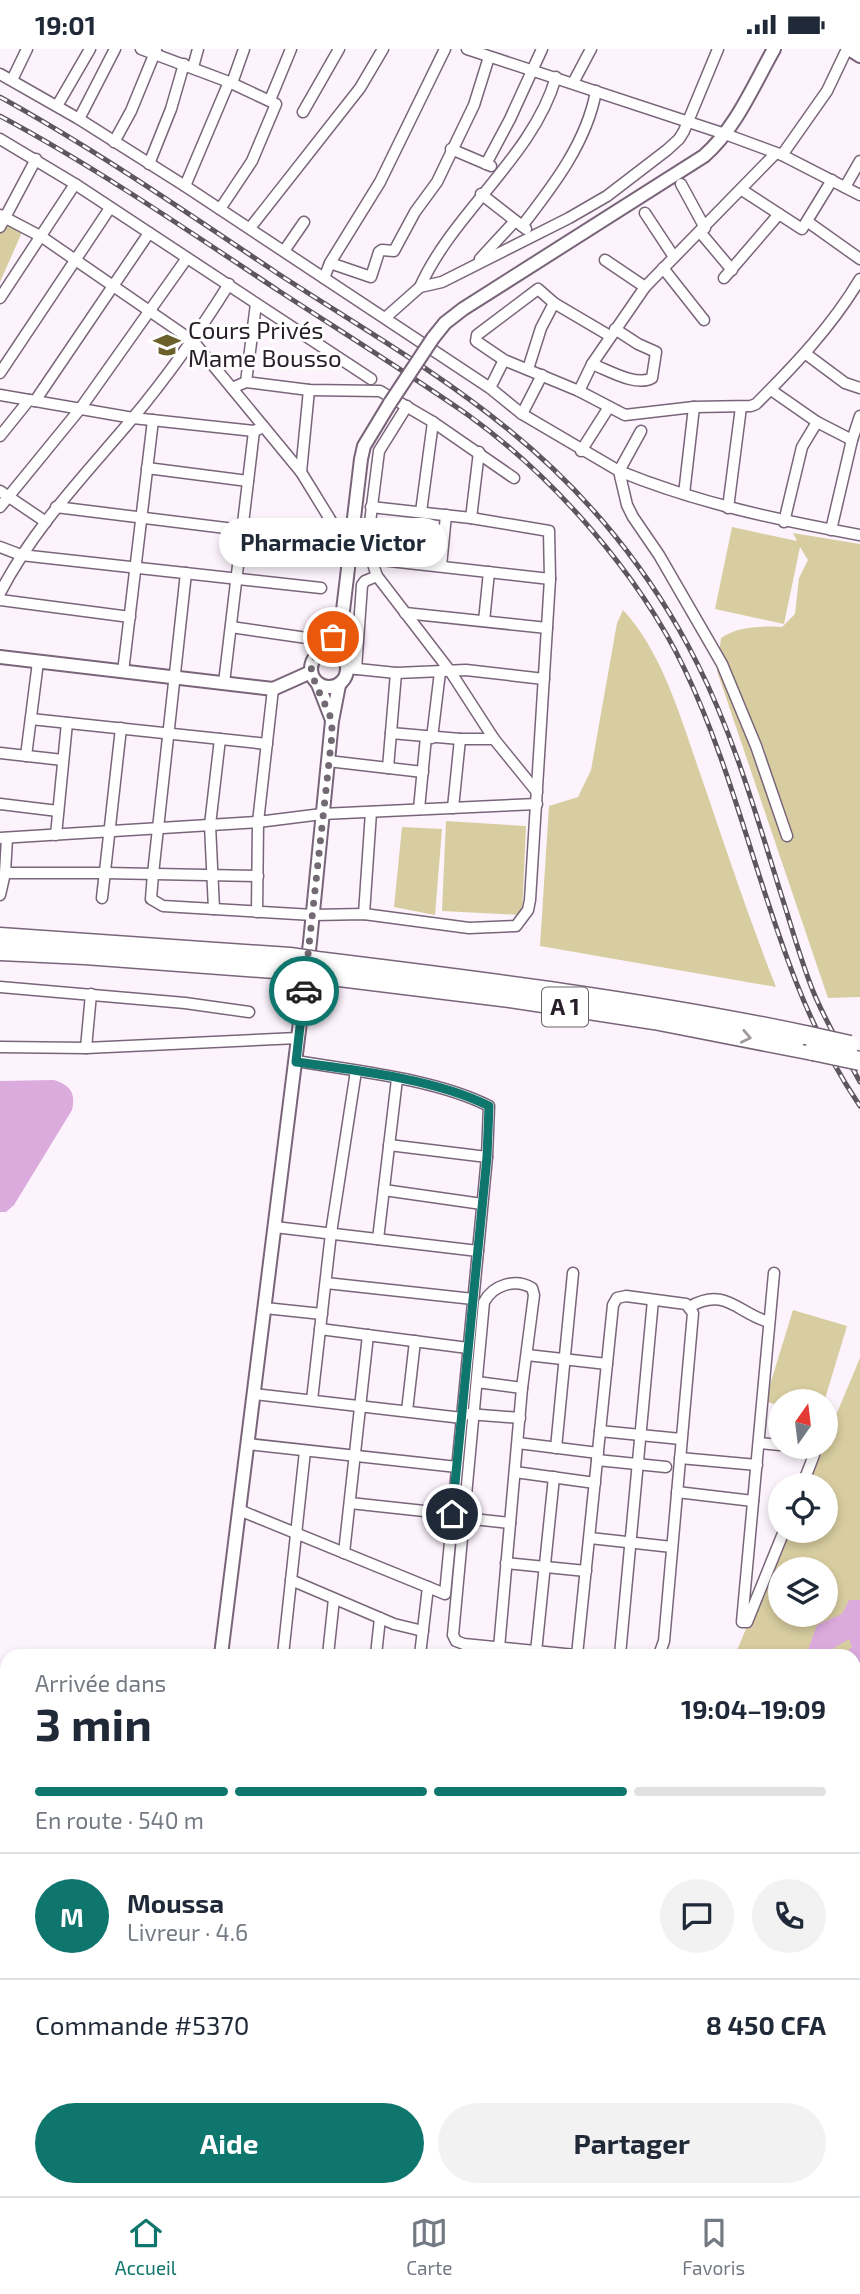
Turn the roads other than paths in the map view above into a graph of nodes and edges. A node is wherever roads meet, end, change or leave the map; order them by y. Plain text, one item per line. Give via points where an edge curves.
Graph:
1 (27, 49) edge
2 (90, 49) edge
3 (115, 49) edge
4 (141, 49) edge
5 (198, 49) edge
6 (244, 49) edge
7 (291, 49) edge
8 (339, 49) edge
9 (383, 49) edge
10 (445, 49) edge
11 (467, 49) edge
12 (542, 49) edge
13 (591, 49) edge
14 (718, 49) edge
15 (774, 49) edge
16 (155, 51) edge
17 (852, 51) edge
18 (489, 57) junction
19 (189, 66) junction
20 (533, 69) junction
21 (0, 74) edge
22 (556, 77) junction
23 (12, 80) junction
24 (230, 82) junction
25 (573, 83) junction
26 (596, 91) junction
27 (270, 100) junction
28 (57, 106) junction
29 (303, 112) dead end
30 (79, 119) junction
31 (687, 121) junction
32 (725, 134) junction
33 (0, 139) edge
34 (114, 142) junction
35 (451, 149) junction
36 (779, 154) junction
37 (36, 159) junction
38 (860, 161) edge
39 (149, 164) junction
40 (486, 164) junction
41 (501, 170) junction
42 (832, 180) junction
43 (75, 184) junction
44 (681, 184) dead end
45 (186, 187) junction
46 (845, 187) junction
47 (742, 190) junction
48 (481, 194) junction
49 (860, 195) edge
50 (110, 208) junction
51 (220, 209) junction
52 (645, 213) dead end
53 (779, 214) junction
54 (2, 220) edge
55 (304, 222) dead end
56 (808, 222) junction
57 (518, 223) junction
58 (250, 228) junction
59 (703, 230) junction
60 (149, 233) junction
61 (534, 236) junction
62 (42, 237) junction
63 (284, 251) junction
64 (674, 257) junction
65 (187, 258) junction
66 (860, 259) edge
67 (76, 260) junction
68 (605, 260) dead end
69 (330, 263) junction
70 (476, 264) junction
71 (663, 268) junction
72 (324, 278) junction
73 (860, 279) edge
74 (229, 284) junction
75 (113, 286) junction
76 (420, 287) junction
77 (645, 288) junction
78 (0, 297) edge
79 (554, 303) junction
80 (256, 304) junction
81 (151, 312) junction
82 (385, 319) junction
83 (704, 320) dead end
84 (613, 333) junction
85 (193, 341) junction
86 (806, 353) junction
87 (505, 360) junction
88 (592, 364) junction
89 (528, 369) junction
90 (0, 373) edge
91 (542, 375) junction
92 (371, 379) dead end
93 (246, 381) junction
94 (232, 388) junction
95 (490, 388) junction
96 (860, 388) edge
97 (309, 390) junction
98 (771, 390) junction
99 (579, 391) junction
100 (0, 395) edge
101 (32, 401) junction
102 (407, 406) junction
103 (610, 407) junction
104 (694, 407) junction
105 (741, 407) junction
106 (80, 409) junction
107 (522, 414) junction
108 (860, 416) edge
109 (133, 418) junction
110 (153, 420) junction
111 (433, 422) junction
112 (817, 422) junction
113 (259, 429) junction
114 (641, 431) dead end
115 (0, 436) edge
116 (852, 440) junction
117 (581, 451) junction
118 (479, 452) junction
119 (147, 468) junction
120 (619, 471) junction
121 (301, 472) junction
122 (514, 478) dead end
123 (248, 481) junction
124 (4, 494) edge
125 (684, 494) junction
126 (0, 507) edge
127 (56, 507) junction
128 (371, 507) junction
129 (728, 508) junction
130 (421, 512) junction
131 (446, 515) junction
132 (141, 518) junction
133 (471, 518) junction
134 (783, 521) junction
135 (46, 522) junction
136 (336, 529) dead end
137 (242, 530) junction
138 (831, 530) junction
139 (860, 535) edge
140 (0, 547) edge
141 (21, 555) junction
142 (372, 559) junction
143 (441, 566) junction
144 (135, 568) junction
145 (489, 572) junction
146 (186, 573) junction
147 (377, 576) junction
148 (236, 579) junction
149 (550, 579) junction
150 (321, 588) dead end
151 (0, 593) edge
152 (0, 600) edge
153 (405, 613) junction
154 (130, 617) junction
155 (342, 619) junction
156 (484, 621) junction
157 (231, 627) junction
158 (547, 628) junction
159 (320, 653) junction
160 (0, 657) edge
161 (38, 662) junction
162 (349, 664) junction
163 (123, 671) junction
164 (445, 672) junction
165 (397, 673) junction
166 (175, 678) junction
167 (314, 678) junction
168 (544, 679) junction
169 (224, 683) junction
170 (339, 685) junction
171 (273, 689) junction
172 (31, 719) junction
173 (332, 721) junction
174 (67, 723) junction
175 (121, 728) junction
176 (391, 733) junction
177 (168, 734) junction
178 (429, 737) junction
179 (220, 739) junction
180 (494, 739) junction
181 (460, 740) junction
182 (267, 744) junction
183 (0, 753) edge
184 (26, 756) junction
185 (63, 760) junction
186 (328, 761) junction
187 (388, 768) junction
188 (423, 772) junction
189 (537, 792) junction
190 (0, 804) edge
191 (537, 804) junction
192 (453, 808) junction
193 (419, 809) junction
194 (58, 811) junction
195 (370, 812) junction
196 (322, 814) junction
197 (258, 822) junction
198 (210, 825) junction
199 (158, 828) junction
200 (108, 831) junction
201 (56, 835) junction
202 (786, 836) dead end
203 (3, 838) edge
204 (5, 873) junction
205 (105, 873) junction
206 (153, 874) junction
207 (212, 876) junction
208 (258, 876) junction
209 (0, 895) edge
210 (102, 898) dead end
211 (214, 909) junction
212 (257, 912) junction
213 (364, 914) junction
214 (313, 915) junction
215 (0, 937) edge
216 (0, 951) edge
217 (289, 964) junction
218 (0, 987) edge
219 (91, 995) junction
220 (249, 1012) dead end
221 (298, 1038) junction
222 (809, 1043) junction
223 (855, 1046) edge
224 (0, 1047) edge
225 (86, 1048) junction
226 (860, 1061) edge
227 (296, 1062) junction
228 (356, 1071) junction
229 (397, 1079) junction
230 (389, 1145) junction
231 (487, 1157) junction
232 (384, 1190) junction
233 (482, 1204) junction
234 (275, 1227) junction
235 (331, 1233) junction
236 (378, 1239) junction
237 (478, 1251) junction
238 (573, 1273) dead end
239 (774, 1273) dead end
240 (326, 1283) junction
241 (473, 1299) junction
242 (653, 1300) junction
243 (689, 1307) junction
244 (265, 1308) junction
245 (322, 1314) junction
246 (769, 1322) junction
247 (320, 1329) junction
248 (368, 1335) junction
249 (415, 1341) junction
250 (468, 1348) junction
251 (527, 1355) junction
252 (565, 1360) junction
253 (607, 1364) junction
254 (477, 1382) junction
255 (522, 1388) junction
256 (254, 1394) junction
257 (312, 1400) junction
258 (360, 1406) junction
259 (407, 1411) junction
260 (474, 1415) junction
261 (462, 1416) junction
262 (520, 1418) junction
263 (600, 1431) junction
264 (641, 1434) junction
265 (681, 1439) junction
266 (518, 1443) junction
267 (759, 1443) junction
268 (247, 1444) junction
269 (768, 1444) edge
270 (556, 1448) junction
271 (305, 1451) junction
272 (354, 1456) junction
273 (597, 1456) junction
274 (680, 1458) junction
275 (638, 1465) junction
276 (757, 1465) junction
277 (457, 1467) junction
278 (666, 1467) dead end
279 (515, 1472) junction
280 (554, 1477) junction
281 (595, 1483) junction
282 (677, 1492) junction
283 (753, 1501) junction
284 (350, 1503) junction
285 (239, 1510) junction
286 (452, 1514) junction
287 (464, 1518) junction
288 (510, 1523) junction
289 (295, 1533) junction
290 (590, 1538) junction
291 (631, 1543) junction
292 (779, 1543) edge
293 (672, 1547) junction
294 (344, 1553) junction
295 (506, 1563) junction
296 (545, 1567) junction
297 (586, 1571) junction
298 (291, 1580) junction
299 (428, 1587) junction
300 (334, 1599) junction
301 (380, 1618) junction
302 (423, 1631) junction
303 (499, 1648) junction
304 (222, 1649) edge
305 (285, 1649) edge
306 (329, 1649) edge
307 (377, 1649) edge
308 (421, 1649) edge
309 (511, 1649) edge
310 (536, 1649) edge
311 (577, 1649) edge
312 (621, 1649) edge
313 (661, 1649) edge

1 - 23 street
2 - 28 street
3 - 30 street
4 - 16 street
5 - 19 street
6 - 24 street
7 - 27 street
8 - 29 street
9 - 58 street via 360,87
10 - 69 street via 380,182
11 - 18 street
12 - 20 street
13 - 25 street
14 - 31 street
15 - 32 street
16 - 19 street
16 - 34 street
17 - 36 street
18 - 20 street
18 - 35 street via 474,105
19 - 24 street
19 - 39 street
20 - 22 street
20 - 40 street
21 - 23 street
22 - 25 street
22 - 41 street via 538,120
23 - 28 street
24 - 27 street
24 - 45 street
25 - 26 street
26 - 31 street
26 - 57 street via 579,141 548,192
27 - 51 street via 276,104 262,142
28 - 30 street
30 - 34 street
31 - 32 street
31 - 61 street via 679,139 641,172
32 - 36 street
32 - 155 street, bridge via 692,164 463,309 433,338 364,446
33 - 37 street
34 - 39 street
35 - 40 street
35 - 69 street via 437,182 394,251 379,252 373,277
36 - 42 street
36 - 47 street
37 - 43 street
37 - 54 street
38 - 46 street
39 - 45 street
40 - 41 street
41 - 48 street
42 - 46 street
42 - 56 street
43 - 50 street
43 - 62 street
44 - 59 street
45 - 51 street
46 - 49 street
47 - 53 street
47 - 59 street
48 - 57 street
48 - 76 street
50 - 60 street
50 - 67 street
51 - 58 street
52 - 64 street
53 - 56 street via 802,229
53 - 59 street via 728,274
54 - 62 street
55 - 63 street
56 - 66 street
57 - 61 street
57 - 70 street
58 - 63 street
59 - 64 street
60 - 65 street
60 - 75 street
61 - 70 street
62 - 67 street
62 - 78 street
63 - 72 street
64 - 71 street
65 - 74 street
65 - 81 street
67 - 75 street
67 - 90 street
68 - 77 street
69 - 72 street
70 - 76 street via 442,282
71 - 77 street
71 - 83 street
72 - 82 street
73 - 86 street
74 - 80 street
74 - 85 street
75 - 81 street
75 - 101 street
76 - 82 street
77 - 84 street
79 - 84 street
79 - 87 street via 535,289 477,335 481,346
79 - 89 street
80 - 92 street
80 - 93 street
81 - 85 street
81 - 106 street
82 - 95 street
84 - 88 street
84 - 88 street via 656,352 652,378 635,380
85 - 94 street
85 - 109 street
86 - 96 street via 845,383
86 - 98 street
87 - 89 street
87 - 95 street
88 - 99 street
89 - 91 street
91 - 99 street
91 - 107 street
93 - 94 street
93 - 97 street
94 - 113 street
95 - 107 street
97 - 102 street via 380,391
97 - 121 street
98 - 105 street via 756,404
98 - 112 street
99 - 103 street
100 - 101 street
101 - 106 street
101 - 115 street
102 - 111 street
102 - 128 street via 379,451
103 - 104 street via 625,415
103 - 117 street
104 - 105 street
104 - 125 street
105 - 129 street
106 - 109 street
106 - 124 street
107 - 117 street
108 - 116 street
109 - 110 street
109 - 127 street
110 - 113 street
110 - 119 street
111 - 118 street
111 - 130 street
112 - 116 street
112 - 134 street via 802,447
113 - 121 street
113 - 123 street
114 - 120 street
116 - 138 street
117 - 120 street
118 - 122 street
118 - 133 street
119 - 123 street
119 - 132 street
120 - 125 street
120 - 202 street via 633,517 722,664
121 - 136 street
123 - 137 street
124 - 126 street
124 - 135 street
125 - 129 street
127 - 132 street
127 - 135 street
128 - 130 street
128 - 142 street via 367,546
129 - 134 street
130 - 131 street
131 - 133 street
131 - 143 street
132 - 137 street
132 - 144 street
133 - 149 street via 550,531
134 - 138 street
135 - 141 street
137 - 148 street
138 - 139 street
140 - 141 street
141 - 144 street
141 - 151 street
142 - 143 street
142 - 147 street
143 - 145 street
144 - 146 street
144 - 154 street
145 - 149 street
145 - 156 street
146 - 148 street
146 - 166 street
147 - 153 street
147 - 162 street via 362,585
148 - 150 street
148 - 157 street
149 - 158 street
152 - 154 street
153 - 156 street
153 - 164 street
154 - 163 street
155 - 159 street
155 - 162 street
156 - 158 street
157 - 159 street via 307,638
157 - 169 street
158 - 168 street
159 - 162 street via 333,652
159 - 167 street via 312,663
160 - 161 street
161 - 163 street
161 - 172 street
162 - 165 street
162 - 170 street
163 - 166 street
164 - 165 street
164 - 168 street
164 - 178 street
164 - 180 street
165 - 176 street
166 - 169 street
166 - 177 street
167 - 170 street via 331,688
167 - 171 street
167 - 173 street
168 - 189 street
169 - 171 street
170 - 173 street
171 - 182 street
172 - 174 street
172 - 184 street
173 - 186 street
174 - 175 street
174 - 185 street
175 - 177 street
175 - 200 street
176 - 178 street
176 - 187 street
177 - 179 street
177 - 199 street
178 - 181 street
178 - 188 street
179 - 182 street
179 - 198 street
180 - 181 street
180 - 189 street
181 - 192 street
182 - 197 street
183 - 184 street
184 - 185 street
185 - 194 street
186 - 187 street
186 - 196 street
187 - 188 street
188 - 193 street
189 - 191 street
190 - 194 street
191 - 192 street
191 - 213 street via 530,900 516,926 469,928
192 - 193 street
193 - 195 street
194 - 201 street
195 - 196 street
195 - 213 street
196 - 197 street
196 - 214 street
197 - 198 street
197 - 208 street
198 - 199 street
198 - 207 street
199 - 200 street
199 - 206 street
200 - 201 street
200 - 205 street
201 - 203 street
203 - 204 street
204 - 205 street
204 - 209 street
205 - 206 street
205 - 210 street
206 - 207 street
206 - 211 street via 153,902
207 - 208 street
207 - 211 street
208 - 212 street
211 - 212 street
212 - 214 street
213 - 214 street
214 - 221 street
215 - 217 highway, A 1
216 - 217 highway, A 1
217 - 222 highway, A 1, bridge via 577,995 735,1021
218 - 219 street
219 - 220 street
219 - 225 street
221 - 225 street
221 - 227 street
222 - 223 highway, A 1, bridge
222 - 226 highway, A 1, bridge
224 - 225 street
227 - 228 street
227 - 234 street
228 - 229 street
228 - 235 street
229 - 230 street
229 - 231 street via 457,1092 489,1106
230 - 231 street
230 - 232 street
231 - 233 street
232 - 233 street
232 - 236 street
233 - 237 street
234 - 235 street
234 - 244 street
235 - 236 street
235 - 240 street
236 - 237 street
237 - 241 street
238 - 252 street
239 - 246 street
240 - 241 street
240 - 245 street
241 - 250 street
242 - 243 street
242 - 253 street via 626,1296 614,1300
242 - 264 street
243 - 246 street via 707,1298 730,1301
243 - 265 street via 693,1313
244 - 245 street
244 - 256 street
245 - 247 street
246 - 267 street
247 - 248 street
247 - 257 street
248 - 249 street
248 - 258 street
249 - 250 street
249 - 259 street
250 - 261 street
251 - 252 street
251 - 254 street via 534,1291 525,1284 504,1285 490,1292 484,1302
251 - 255 street
252 - 253 street
252 - 270 street
253 - 263 street
254 - 255 street
254 - 260 street
255 - 262 street
256 - 257 street
256 - 268 street
257 - 258 street
258 - 259 street
258 - 272 street
259 - 261 street
260 - 261 street
260 - 262 street
260 - 287 street
261 - 277 street
262 - 266 street
263 - 264 street
263 - 273 street
264 - 265 street
264 - 275 street
265 - 274 street
266 - 270 street
266 - 279 street
267 - 269 street
267 - 276 street
268 - 271 street
268 - 285 street
270 - 273 street
271 - 272 street
271 - 289 street
272 - 277 street
272 - 284 street
273 - 275 street
273 - 281 street
274 - 276 street
274 - 282 street
275 - 278 street
275 - 291 street
276 - 283 street
277 - 286 street
279 - 280 street
279 - 288 street
280 - 281 street
280 - 296 street
281 - 290 street
282 - 283 street
282 - 293 street
283 - 292 street via 742,1622 747,1622
284 - 286 street
284 - 294 street
285 - 289 street
285 - 304 street
286 - 299 street via 445,1594
287 - 288 street
287 - 303 street via 453,1635 459,1643
288 - 295 street
289 - 294 street
289 - 298 street
290 - 291 street
290 - 297 street
291 - 293 street
291 - 312 street
293 - 313 street
294 - 299 street
295 - 296 street
295 - 303 street
296 - 297 street
296 - 310 street
297 - 311 street
298 - 300 street
298 - 305 street
299 - 302 street
300 - 301 street
300 - 306 street
301 - 302 street
301 - 307 street
302 - 308 street
303 - 309 street

